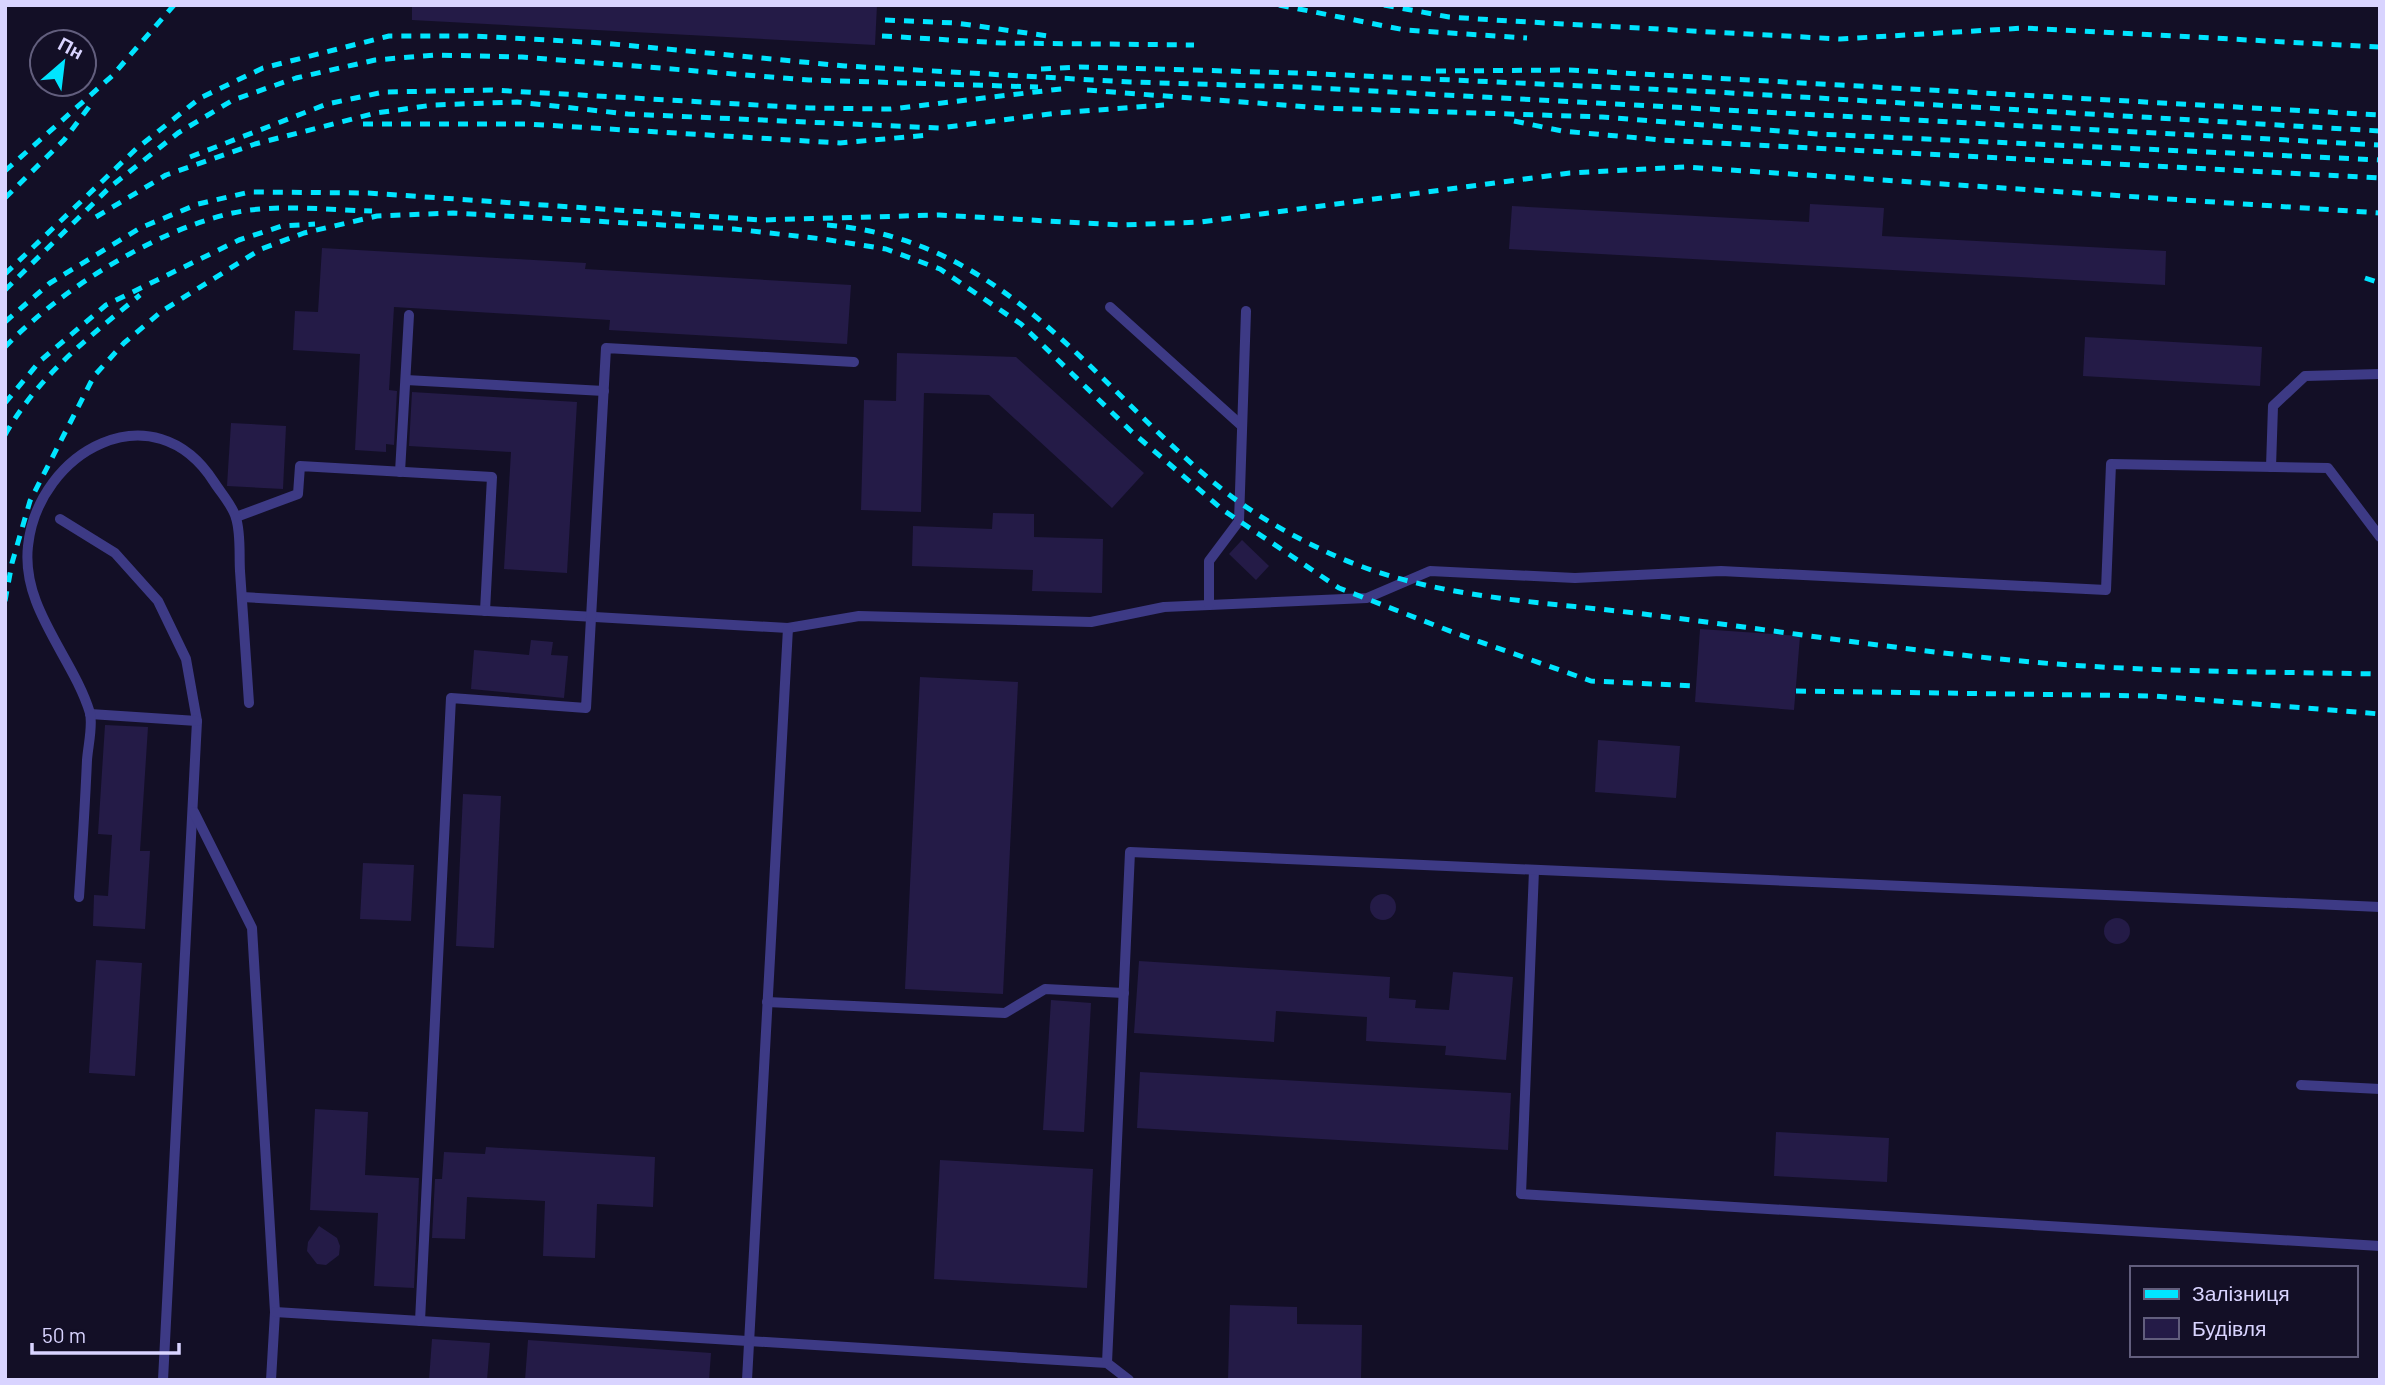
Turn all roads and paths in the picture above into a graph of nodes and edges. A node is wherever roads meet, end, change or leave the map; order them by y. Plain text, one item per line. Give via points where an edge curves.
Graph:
1 (1110, 307) dead end
2 (1246, 311) dead end
3 (409, 315) dead end
4 (854, 362) dead end
5 (2380, 374) edge
6 (406, 380) junction
7 (604, 391) junction
8 (1242, 426) junction
9 (2271, 467) junction
10 (400, 472) junction
11 (236, 517) junction
12 (60, 519) dead end
13 (2380, 537) edge
14 (242, 597) junction
15 (1209, 605) junction
16 (485, 611) junction
17 (591, 617) junction
18 (788, 628) junction
19 (249, 703) dead end
20 (90, 714) junction
21 (197, 721) junction
22 (193, 809) junction
23 (1534, 870) junction
24 (79, 897) dead end
25 (2380, 907) edge
26 (1124, 993) junction
27 (767, 1002) junction
28 (2301, 1085) dead end
29 (2380, 1089) edge
30 (2380, 1245) edge
31 (275, 1312) junction
32 (420, 1321) junction
33 (748, 1342) junction
34 (1107, 1363) junction
35 (163, 1380) edge
36 (271, 1380) edge
37 (747, 1380) edge
38 (1129, 1380) edge

1 - 8 lane
2 - 8 lane
3 - 6 lane
4 - 7 lane via 606,348
5 - 9 lane via 2305,376 2273,406
6 - 7 lane
6 - 10 lane
7 - 17 lane
8 - 15 lane via 1239,522 1209,561
9 - 13 lane via 2328,468
9 - 15 lane via 2110,464 2106,590 1721,571 1575,579 1430,571 1367,598
10 - 11 lane via 300,466 298,494
10 - 16 lane via 492,478
11 - 14 lane
11 - 20 lane via 203,465 186,448 140,434 88,450 49,488 34,516 27,547 29,579
12 - 21 lane via 115,553 158,601 186,659
14 - 16 lane
14 - 19 lane
15 - 18 lane via 1164,607 1091,622 859,616
16 - 17 lane
17 - 18 lane
17 - 32 lane via 586,708 451,698
18 - 27 lane
20 - 21 lane
20 - 24 lane
21 - 22 lane
22 - 31 lane via 252,928
22 - 35 lane
23 - 25 lane
23 - 26 lane via 1130,852
23 - 30 lane via 1521,1194
26 - 27 lane via 1045,989 1005,1013
26 - 34 lane
27 - 33 lane
28 - 29 lane
31 - 32 lane
31 - 36 lane
32 - 33 lane
33 - 34 lane
33 - 37 lane
34 - 38 lane

